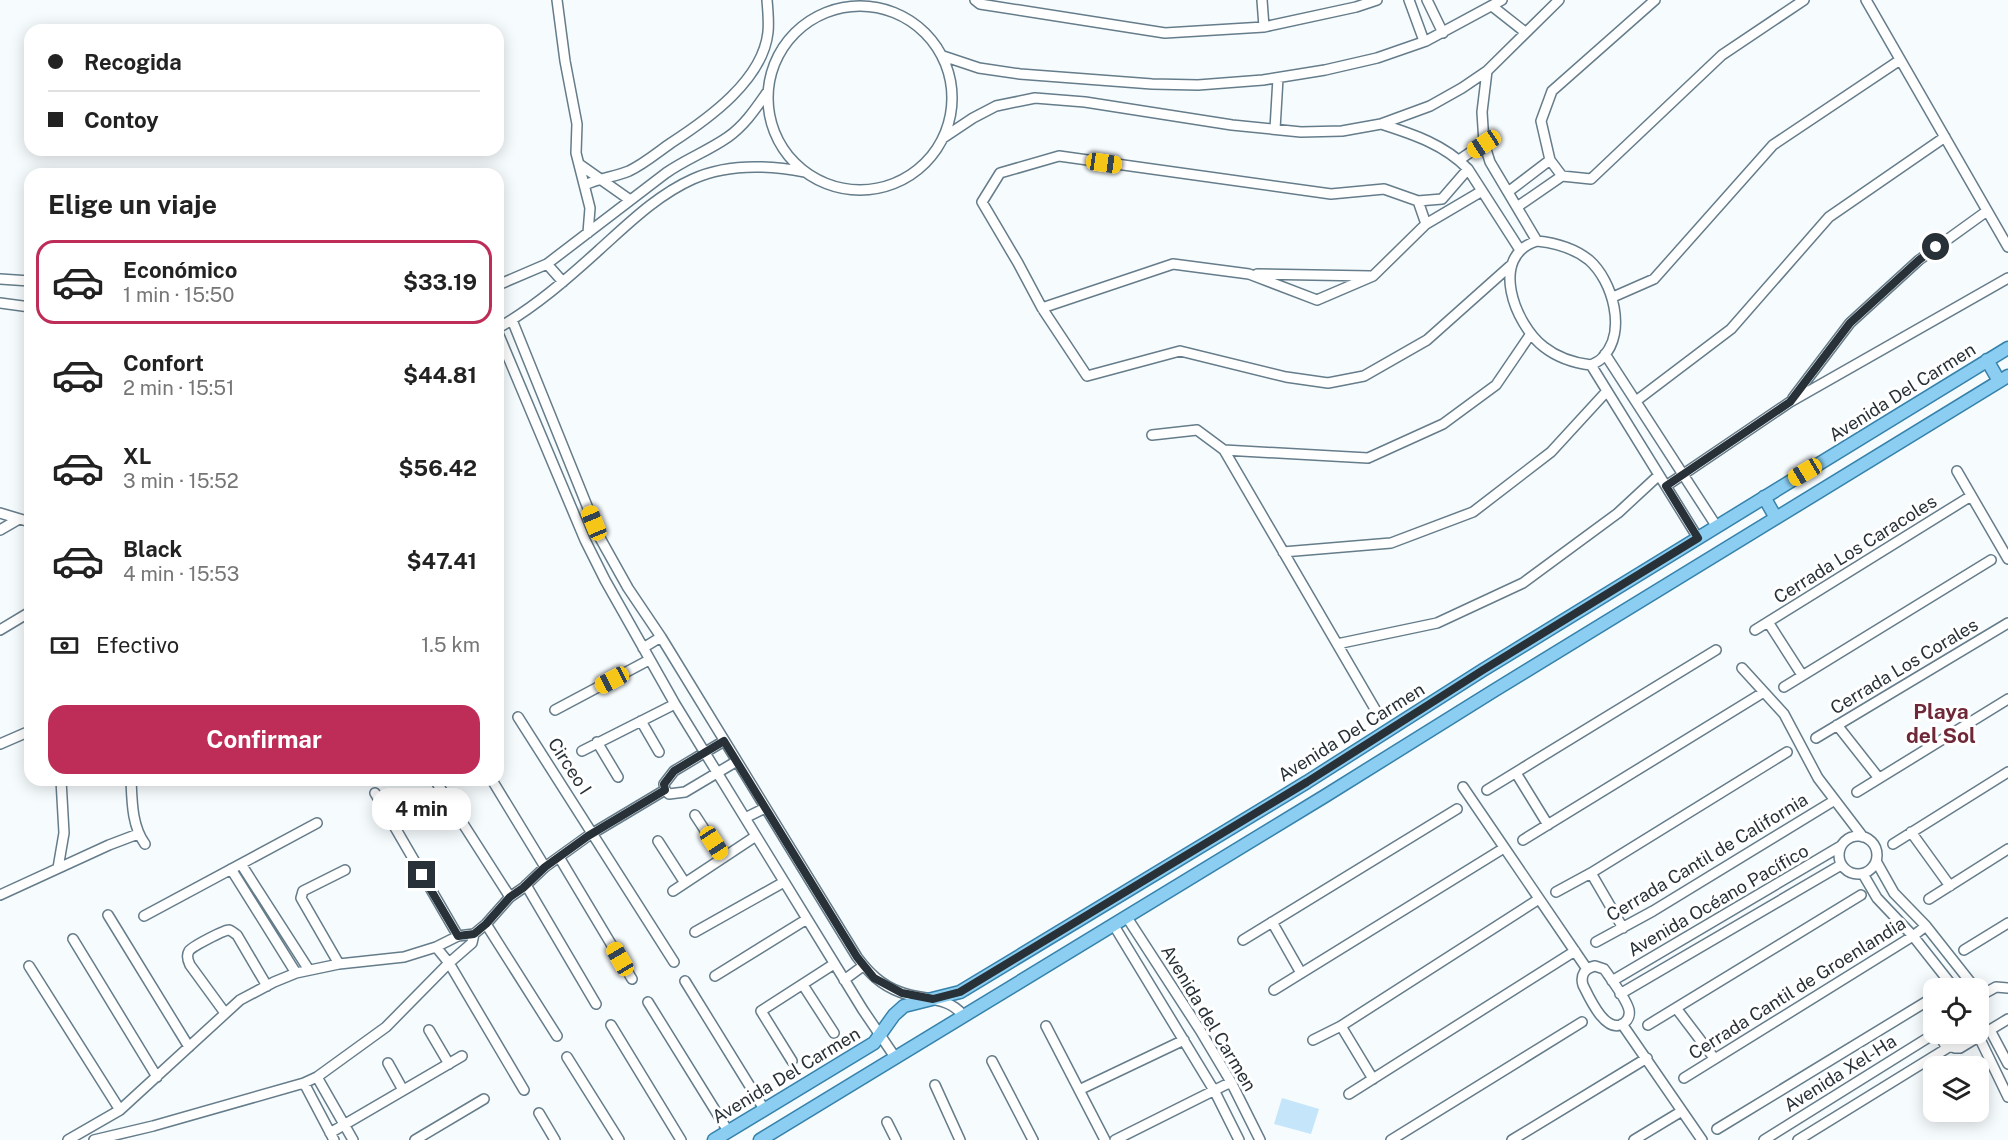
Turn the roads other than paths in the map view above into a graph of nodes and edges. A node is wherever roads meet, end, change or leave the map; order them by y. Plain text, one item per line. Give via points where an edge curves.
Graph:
1 (557, 0) edge
2 (767, 0) edge
3 (975, 0) edge
4 (1262, 0) edge
5 (1377, 0) edge
6 (1408, 0) edge
7 (1427, 0) edge
8 (1502, 0) edge
9 (1559, 0) edge
10 (1655, 0) edge
11 (1804, 0) edge
12 (1866, 0) edge
13 (1356, 3) edge
14 (1492, 6) junction
15 (1264, 27) junction
16 (1525, 32) junction
17 (1443, 33) junction
18 (1424, 41) junction
19 (943, 56) junction
20 (1900, 60) junction
21 (1487, 71) junction
22 (1278, 78) junction
23 (769, 89) junction
24 (1381, 124) junction
25 (1275, 129) junction
26 (1945, 137) junction
27 (942, 138) junction
28 (1484, 144) junction
29 (1459, 160) junction
30 (1550, 160) junction
31 (579, 164) junction
32 (1468, 169) junction
33 (805, 172) junction
34 (1562, 176) junction
35 (599, 178) junction
36 (585, 185) junction
37 (1482, 191) junction
38 (1508, 192) junction
39 (1442, 199) junction
40 (630, 200) junction
41 (1418, 201) junction
42 (1516, 207) junction
43 (1449, 210) junction
44 (1987, 211) junction
45 (1526, 223) junction
46 (1425, 224) junction
47 (588, 233) junction
48 (1510, 235) junction
49 (1537, 241) junction
50 (2008, 247) edge
51 (1521, 250) junction
52 (547, 264) junction
53 (1510, 266) junction
54 (1249, 274) junction
55 (1373, 276) junction
56 (2008, 278) edge
57 (0, 279) edge
58 (24, 281) edge
59 (504, 282) edge
60 (563, 282) junction
61 (1613, 297) junction
62 (0, 303) edge
63 (24, 306) edge
64 (1042, 308) junction
65 (512, 320) junction
66 (504, 325) edge
67 (1530, 334) junction
68 (504, 347) edge
69 (2008, 348) edge
70 (1605, 354) junction
71 (1987, 360) junction
72 (1591, 365) junction
73 (2004, 378) edge
74 (1607, 391) junction
75 (1636, 401) junction
76 (1790, 402) junction
77 (1650, 423) junction
78 (1634, 434) junction
79 (1152, 435) dead end
80 (1224, 450) junction
81 (1957, 471) dead end
82 (1659, 475) junction
83 (1684, 476) junction
84 (1666, 486) junction
85 (1971, 496) junction
86 (1764, 497) junction
87 (0, 513) edge
88 (1776, 518) junction
89 (19, 519) junction
90 (24, 520) edge
91 (1717, 527) junction
92 (0, 530) edge
93 (1698, 538) junction
94 (1283, 552) junction
95 (2008, 559) edge
96 (1991, 560) dead end
97 (1653, 566) junction
98 (1665, 586) junction
99 (24, 616) edge
100 (1768, 622) junction
101 (2008, 623) edge
102 (0, 630) edge
103 (1755, 630) dead end
104 (661, 637) junction
105 (1337, 644) junction
106 (643, 648) junction
107 (1716, 650) dead end
108 (649, 660) junction
109 (1742, 668) dead end
110 (1483, 670) junction
111 (1802, 675) junction
112 (1784, 687) dead end
113 (1495, 690) junction
114 (1764, 692) junction
115 (2008, 699) edge
116 (675, 704) junction
117 (1375, 709) dead end
118 (555, 710) dead end
119 (518, 717) dead end
120 (641, 721) junction
121 (1837, 725) junction
122 (24, 734) edge
123 (1816, 738) dead end
124 (724, 741) junction
125 (597, 742) junction
126 (0, 744) edge
127 (582, 751) dead end
128 (659, 752) dead end
129 (1788, 752) dead end
130 (705, 753) junction
131 (737, 761) junction
132 (2008, 772) edge
133 (717, 773) junction
134 (1516, 773) junction
135 (618, 777) dead end
136 (1878, 777) junction
137 (1307, 782) junction
138 (61, 786) edge
139 (131, 786) edge
140 (439, 786) edge
141 (496, 786) edge
142 (1463, 787) dead end
143 (665, 790) junction
144 (1487, 790) dead end
145 (1857, 792) dead end
146 (375, 793) dead end
147 (1325, 796) junction
148 (1835, 800) junction
149 (765, 808) junction
150 (1457, 809) dead end
151 (695, 815) dead end
152 (745, 818) junction
153 (317, 823) dead end
154 (1548, 825) junction
155 (593, 832) junction
156 (1911, 832) junction
157 (138, 834) junction
158 (756, 836) junction
159 (1863, 837) junction
160 (1523, 840) dead end
161 (658, 841) dead end
162 (1893, 843) dead end
163 (145, 844) dead end
164 (1841, 846) junction
165 (1504, 848) junction
166 (2008, 849) edge
167 (560, 857) junction
168 (723, 858) junction
169 (1876, 861) junction
170 (241, 864) junction
171 (1841, 865) junction
172 (545, 867) junction
173 (58, 868) junction
174 (231, 869) junction
175 (345, 870) dead end
176 (1591, 873) junction
177 (1863, 874) junction
178 (784, 882) junction
179 (685, 883) junction
180 (526, 885) junction
181 (1950, 886) junction
182 (673, 891) dead end
183 (1556, 892) dead end
184 (0, 895) edge
185 (1861, 895) dead end
186 (510, 897) junction
187 (1539, 899) junction
188 (1929, 899) dead end
189 (108, 915) dead end
190 (144, 916) dead end
191 (1126, 916) junction
192 (807, 919) junction
193 (1272, 922) junction
194 (2008, 923) edge
195 (486, 924) junction
196 (1113, 924) junction
197 (1926, 926) junction
198 (1623, 928) junction
199 (695, 932) dead end
200 (474, 934) junction
201 (458, 936) junction
202 (1913, 936) junction
203 (73, 939) dead end
204 (1244, 940) dead end
205 (1596, 942) dead end
206 (436, 947) junction
207 (1964, 950) dead end
208 (1575, 951) junction
209 (674, 962) dead end
210 (449, 963) junction
211 (339, 964) junction
212 (834, 964) junction
213 (29, 966) dead end
214 (863, 966) junction
215 (1587, 969) junction
216 (309, 970) junction
217 (296, 973) junction
218 (1301, 974) junction
219 (715, 976) dead end
220 (1966, 976) joint
221 (1167, 977) junction
222 (1944, 978) edge
223 (1963, 978) edge
224 (632, 979) dead end
225 (844, 980) junction
226 (685, 981) dead end
227 (1612, 981) junction
228 (803, 985) junction
229 (267, 986) junction
230 (1151, 987) junction
231 (2008, 988) edge
232 (1989, 989) edge
233 (1274, 990) dead end
234 (1620, 994) junction
235 (933, 999) junction
236 (648, 1002) dead end
237 (596, 1004) dead end
238 (1923, 1004) edge
239 (1676, 1008) junction
240 (225, 1013) junction
241 (963, 1015) junction
242 (2008, 1019) edge
243 (1582, 1022) dead end
244 (1622, 1024) junction
245 (611, 1025) dead end
246 (1648, 1025) dead end
247 (1046, 1026) dead end
248 (1341, 1026) junction
249 (429, 1030) dead end
250 (1990, 1030) joint
251 (834, 1033) dead end
252 (881, 1034) junction
253 (557, 1036) dead end
254 (1184, 1040) junction
255 (1313, 1040) dead end
256 (1923, 1041) edge
257 (1945, 1044) edge
258 (1967, 1044) edge
259 (1983, 1044) edge
260 (189, 1047) junction
261 (1949, 1047) junction
262 (1911, 1048) junction
263 (462, 1056) dead end
264 (567, 1057) dead end
265 (895, 1057) junction
266 (1647, 1058) junction
267 (1714, 1058) junction
268 (792, 1061) dead end
269 (992, 1061) dead end
270 (388, 1063) dead end
271 (449, 1064) junction
272 (2008, 1064) edge
273 (1921, 1065) junction
274 (157, 1077) junction
275 (317, 1077) junction
276 (1684, 1078) dead end
277 (1373, 1079) junction
278 (1231, 1082) junction
279 (304, 1083) junction
280 (935, 1085) dead end
281 (404, 1090) junction
282 (524, 1090) dead end
283 (1079, 1090) junction
284 (1215, 1092) junction
285 (2007, 1092) edge
286 (1348, 1094) dead end
287 (484, 1099) dead end
288 (765, 1109) junction
289 (120, 1110) junction
290 (1682, 1111) junction
291 (539, 1113) dead end
292 (104, 1119) junction
293 (887, 1122) dead end
294 (343, 1124) junction
295 (1717, 1129) dead end
296 (728, 1131) junction
297 (1407, 1131) junction
298 (112, 1136) junction
299 (332, 1137) edge
300 (68, 1140) edge
301 (93, 1140) edge
302 (353, 1140) edge
303 (415, 1140) edge
304 (555, 1140) edge
305 (619, 1140) edge
306 (681, 1140) edge
307 (714, 1140) edge
308 (760, 1140) edge
309 (896, 1140) edge
310 (960, 1140) edge
311 (1033, 1140) edge
312 (1105, 1140) edge
313 (1115, 1140) edge
314 (1239, 1140) edge
315 (1260, 1140) edge
316 (1391, 1140) edge
317 (1412, 1140) edge
318 (1512, 1140) edge
319 (1634, 1140) edge
320 (1702, 1140) edge
321 (1764, 1140) edge
322 (1798, 1140) edge

1 - 31 street via 577,124
2 - 35 street via 768,33 764,47 757,63 724,104 628,171
3 - 15 street via 980,4 1165,33
4 - 15 street
5 - 13 street
6 - 18 street
7 - 17 street
8 - 14 street
9 - 16 street
10 - 30 street via 1552,91 1541,121
11 - 34 street via 1722,55 1591,179
12 - 20 street
13 - 15 street
14 - 16 street
14 - 17 street
16 - 21 street
17 - 18 street
18 - 22 street via 1377,58
19 - 22 street via 979,68 1020,74 1152,84 1198,85
19 - 23 street via 924,31 898,13 867,6 836,9 807,22 784,45
19 - 27 street via 952,86 951,118
20 - 26 street
20 - 61 street via 1773,145 1654,279
21 - 24 street via 1430,106
21 - 28 street via 1482,112
22 - 25 street
23 - 33 street via 773,130 787,156
23 - 40 street via 751,115 729,136 683,161
24 - 25 street via 1342,131
24 - 29 street via 1432,143
25 - 27 street via 1035,98 996,106
26 - 44 street
26 - 75 street via 1829,216 1731,329
27 - 33 street via 919,170 894,185 865,191 836,188
28 - 29 street
28 - 38 street
29 - 32 street
30 - 34 street
30 - 38 street
31 - 35 street
31 - 36 street
32 - 37 street
32 - 39 street
33 - 60 street via 753,166 694,178 640,213
34 - 42 street
35 - 36 street
35 - 40 street
36 - 47 street via 590,208
37 - 43 street
37 - 48 street
38 - 42 street
39 - 41 street
39 - 43 street
40 - 47 street
41 - 46 street
41 - 64 street via 1384,189 1331,194 1059,156 1000,173 981,202
42 - 45 street
43 - 46 street
44 - 50 street
44 - 76 street via 1919,260 1850,323
45 - 48 street via 1522,230
45 - 49 street
46 - 55 street
47 - 52 street
48 - 51 street
49 - 51 street
49 - 61 street via 1572,249 1589,260 1604,277
51 - 53 street
52 - 59 street
52 - 60 street
53 - 64 street via 1427,340 1364,376 1328,384 1286,378 1180,351 1087,376
53 - 67 street via 1515,302
54 - 55 street
54 - 55 street via 1317,300
54 - 64 street via 1173,264
56 - 76 street
57 - 58 street
60 - 65 street
61 - 70 street via 1613,343
62 - 63 street
65 - 66 street
65 - 104 street via 600,538
67 - 72 street via 1560,358
67 - 80 street via 1496,385 1443,424 1368,458
68 - 106 street via 588,546
69 - 71 main road, Avenida Del Carmen
70 - 72 street
70 - 75 street
71 - 73 main road
71 - 86 main road, Avenida Del Carmen
72 - 74 street
73 - 88 main road
74 - 78 street
74 - 94 street via 1551,452 1473,512 1391,543
75 - 77 street
76 - 83 street
77 - 78 street
77 - 83 street
78 - 82 street
79 - 80 street via 1197,430
80 - 94 street
81 - 85 street
82 - 84 street
82 - 105 street via 1618,513 1523,583 1437,623
83 - 84 street
83 - 91 street
84 - 93 street
85 - 95 street
85 - 100 street, Cerrada Los Caracoles
86 - 88 main road
86 - 91 main road, Avenida Del Carmen
87 - 89 street
88 - 98 main road
89 - 90 street
89 - 92 street
91 - 93 main road, Avenida Del Carmen
93 - 97 main road, Avenida Del Carmen
94 - 105 street
96 - 111 street
97 - 98 main road
97 - 110 main road, Avenida Del Carmen
98 - 113 main road
99 - 102 street
100 - 103 street, Cerrada Los Caracoles
100 - 111 street
101 - 121 street, Cerrada Los Corales
104 - 106 street
104 - 124 street
105 - 117 street
106 - 108 street
107 - 134 street
108 - 116 street
108 - 118 street
109 - 114 street
110 - 113 main road
110 - 137 main road, Avenida Del Carmen
111 - 112 street
113 - 147 main road
114 - 148 street via 1784,714 1818,778
114 - 154 street
115 - 136 street
116 - 120 street
116 - 130 street
119 - 155 street, Circeo I
120 - 125 street
120 - 128 street
121 - 123 street, Cerrada Los Corales
121 - 136 street
122 - 126 street
124 - 130 street
124 - 131 street
125 - 127 street
125 - 135 street
129 - 176 street
130 - 133 street
130 - 143 street via 674,771 664,784
131 - 133 street
131 - 149 street
132 - 156 street
133 - 143 street via 685,792 669,794
133 - 152 street
134 - 144 street
134 - 154 street
136 - 145 street
137 - 147 main road via 1319,787
137 - 235 main road, Avenida Del Carmen via 960,992
138 - 173 street via 64,833
139 - 157 street
140 - 186 street
141 - 172 street
142 - 165 street
143 - 155 street
146 - 201 street
147 - 191 main road
148 - 159 street
148 - 198 street, Cerrada Cantil de California
149 - 152 street
149 - 214 street
150 - 193 street
151 - 168 street
152 - 158 street
153 - 170 street
154 - 160 street
155 - 167 street
155 - 209 street, Circeo I
156 - 162 street
156 - 181 street
157 - 163 street
157 - 173 street
158 - 168 street
158 - 178 street
159 - 164 street via 1850,838
159 - 169 street via 1873,843
161 - 179 street
164 - 171 street
164 - 227 street, Avenida Océano Pacífico
165 - 187 street
165 - 218 street
166 - 181 street
167 - 172 street
167 - 224 street
168 - 179 street
169 - 177 street
169 - 197 street via 1894,893
170 - 174 street
170 - 216 street
171 - 177 street via 1851,873
171 - 234 street, Avenida Océano Pacífico
172 - 180 street
173 - 184 street
174 - 190 street
174 - 217 street
175 - 211 street via 303,891 301,898
176 - 183 street
176 - 198 street
177 - 202 street via 1877,898
178 - 192 street
178 - 199 street
179 - 182 street
180 - 186 street
180 - 237 street
181 - 188 street
185 - 239 street
186 - 195 street
187 - 208 street
187 - 248 street
189 - 260 street
191 - 196 main road
191 - 221 street, Avenida del Carmen
192 - 212 street
192 - 219 street
193 - 204 street
193 - 218 street
194 - 207 street
195 - 200 street
195 - 253 street
196 - 230 street, Avenida del Carmen
196 - 241 main road
197 - 202 street, Cerrada Cantil de Groenlandia
197 - 220 street
198 - 205 street, Cerrada Cantil de California
200 - 201 street
200 - 210 street via 472,943
201 - 206 street
202 - 222 street
202 - 267 street, Cerrada Cantil de Groenlandia
203 - 274 street
206 - 210 street
206 - 211 street via 404,957
208 - 215 street
208 - 277 street
210 - 275 street via 386,1027
210 - 282 street
211 - 216 street
212 - 225 street
212 - 228 street
213 - 289 street
214 - 225 street
214 - 235 street via 886,986
215 - 227 street via 1600,967
215 - 244 street via 1583,985 1604,1020 1615,1026
216 - 217 street
217 - 229 street
218 - 233 street
220 - 223 street
221 - 230 street
221 - 278 street, Avenida del Carmen
225 - 252 street
226 - 288 street
227 - 234 street
228 - 251 street
228 - 268 street via 761,1011
229 - 240 street
229 - 240 street via 233,932 225,931 192,948 187,959 190,965
230 - 254 street, Avenida del Carmen
231 - 232 street
234 - 244 street via 1629,1010
235 - 241 street via 948,1002
235 - 252 main road, Avenida Del Carmen via 904,1006
236 - 296 street
238 - 295 street
239 - 246 street
239 - 267 street
240 - 260 street
241 - 265 main road
242 - 250 street, Avenida Xel-Ha
243 - 297 street
244 - 266 street
245 - 306 street
247 - 283 street
248 - 255 street
248 - 277 street
249 - 271 street
250 - 272 street
252 - 265 street
252 - 288 main road, Avenida Del Carmen via 874,1043
254 - 283 street
254 - 284 street, Avenida del Carmen
256 - 262 street, Avenida Xel-Ha
257 - 261 street
258 - 261 street, Avenida Xel-Ha
259 - 285 street
260 - 274 street
261 - 273 street, Avenida Xel-Ha
262 - 273 street
262 - 321 street, Avenida Xel-Ha
263 - 271 street
264 - 305 street
265 - 308 main road
266 - 290 street
266 - 318 street
267 - 276 street, Cerrada Cantil de Groenlandia
269 - 311 street
270 - 281 street
271 - 281 street
273 - 322 street, Avenida Xel-Ha
274 - 289 street
275 - 279 street
275 - 294 street
277 - 286 street
278 - 284 street
278 - 315 street, Avenida del Carmen
279 - 298 street
279 - 299 street
280 - 310 street
281 - 294 street
283 - 312 street
284 - 313 street
284 - 314 street, Avenida del Carmen
287 - 303 street
288 - 296 main road, Avenida Del Carmen
289 - 292 street
290 - 319 street
290 - 320 street
291 - 304 street
292 - 298 street
292 - 300 street
293 - 309 street
294 - 299 street
294 - 302 street
296 - 307 main road, Avenida Del Carmen
297 - 316 street
297 - 317 street
298 - 301 street

